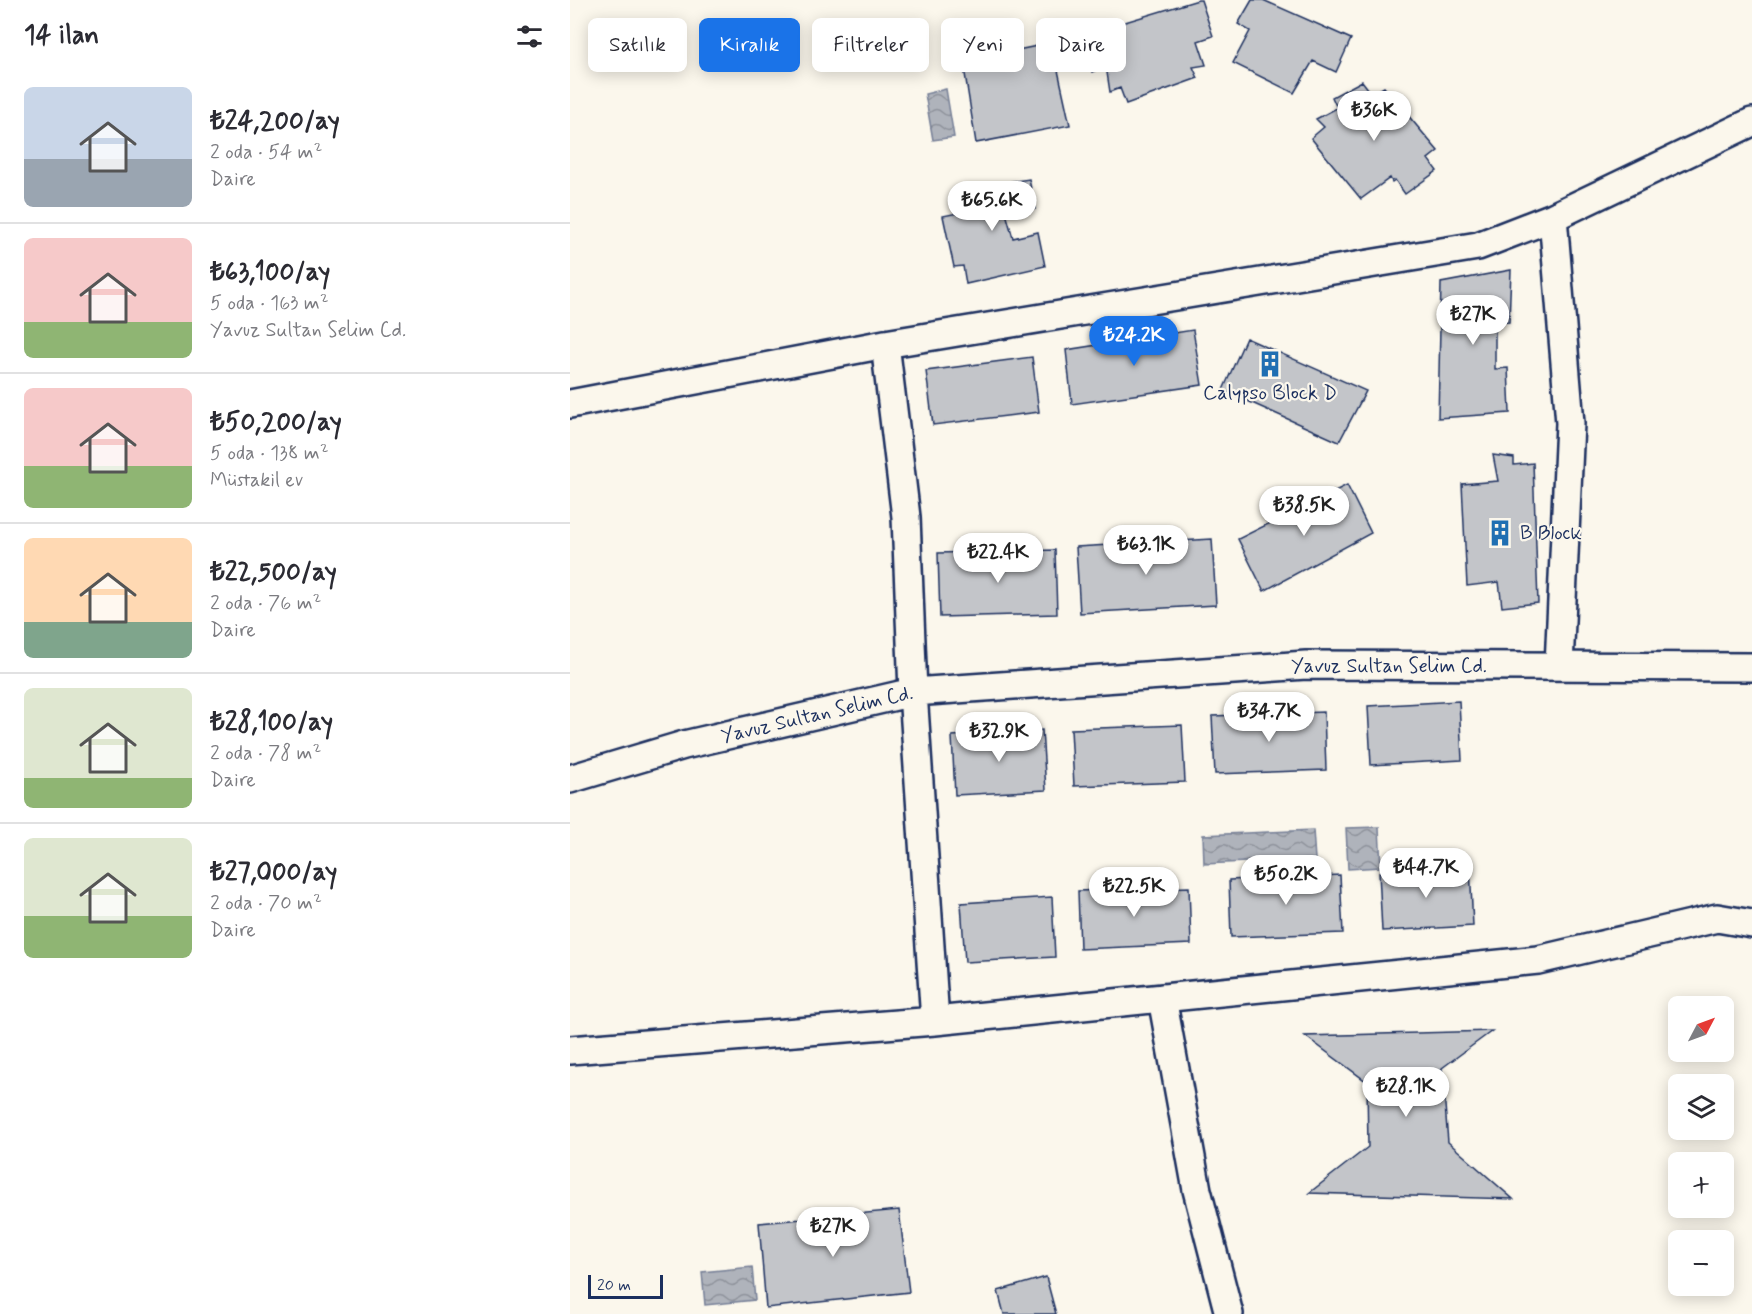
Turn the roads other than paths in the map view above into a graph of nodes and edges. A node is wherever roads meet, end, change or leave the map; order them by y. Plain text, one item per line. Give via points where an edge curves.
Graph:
1 (1752, 122) edge
2 (1553, 217) junction
3 (885, 345) junction
4 (570, 404) edge
5 (1559, 666) junction
6 (1752, 667) edge
7 (913, 692) junction
8 (570, 779) edge
9 (1752, 924) edge
10 (1162, 998) junction
11 (935, 1021) junction
12 (570, 1050) edge
13 (1229, 1314) edge

1 - 2 street
2 - 3 street via 1478,246
2 - 5 street via 1570,423
3 - 4 street
3 - 7 street via 906,517
5 - 6 street, Yavuz Sultan Selim Cd.
5 - 7 street, Yavuz Sultan Selim Cd. via 1306,665
7 - 8 street, Yavuz Sultan Selim Cd. via 684,745
7 - 11 street
9 - 10 street via 1717,918 1538,960
10 - 11 street
10 - 13 street via 1197,1190
11 - 12 street

